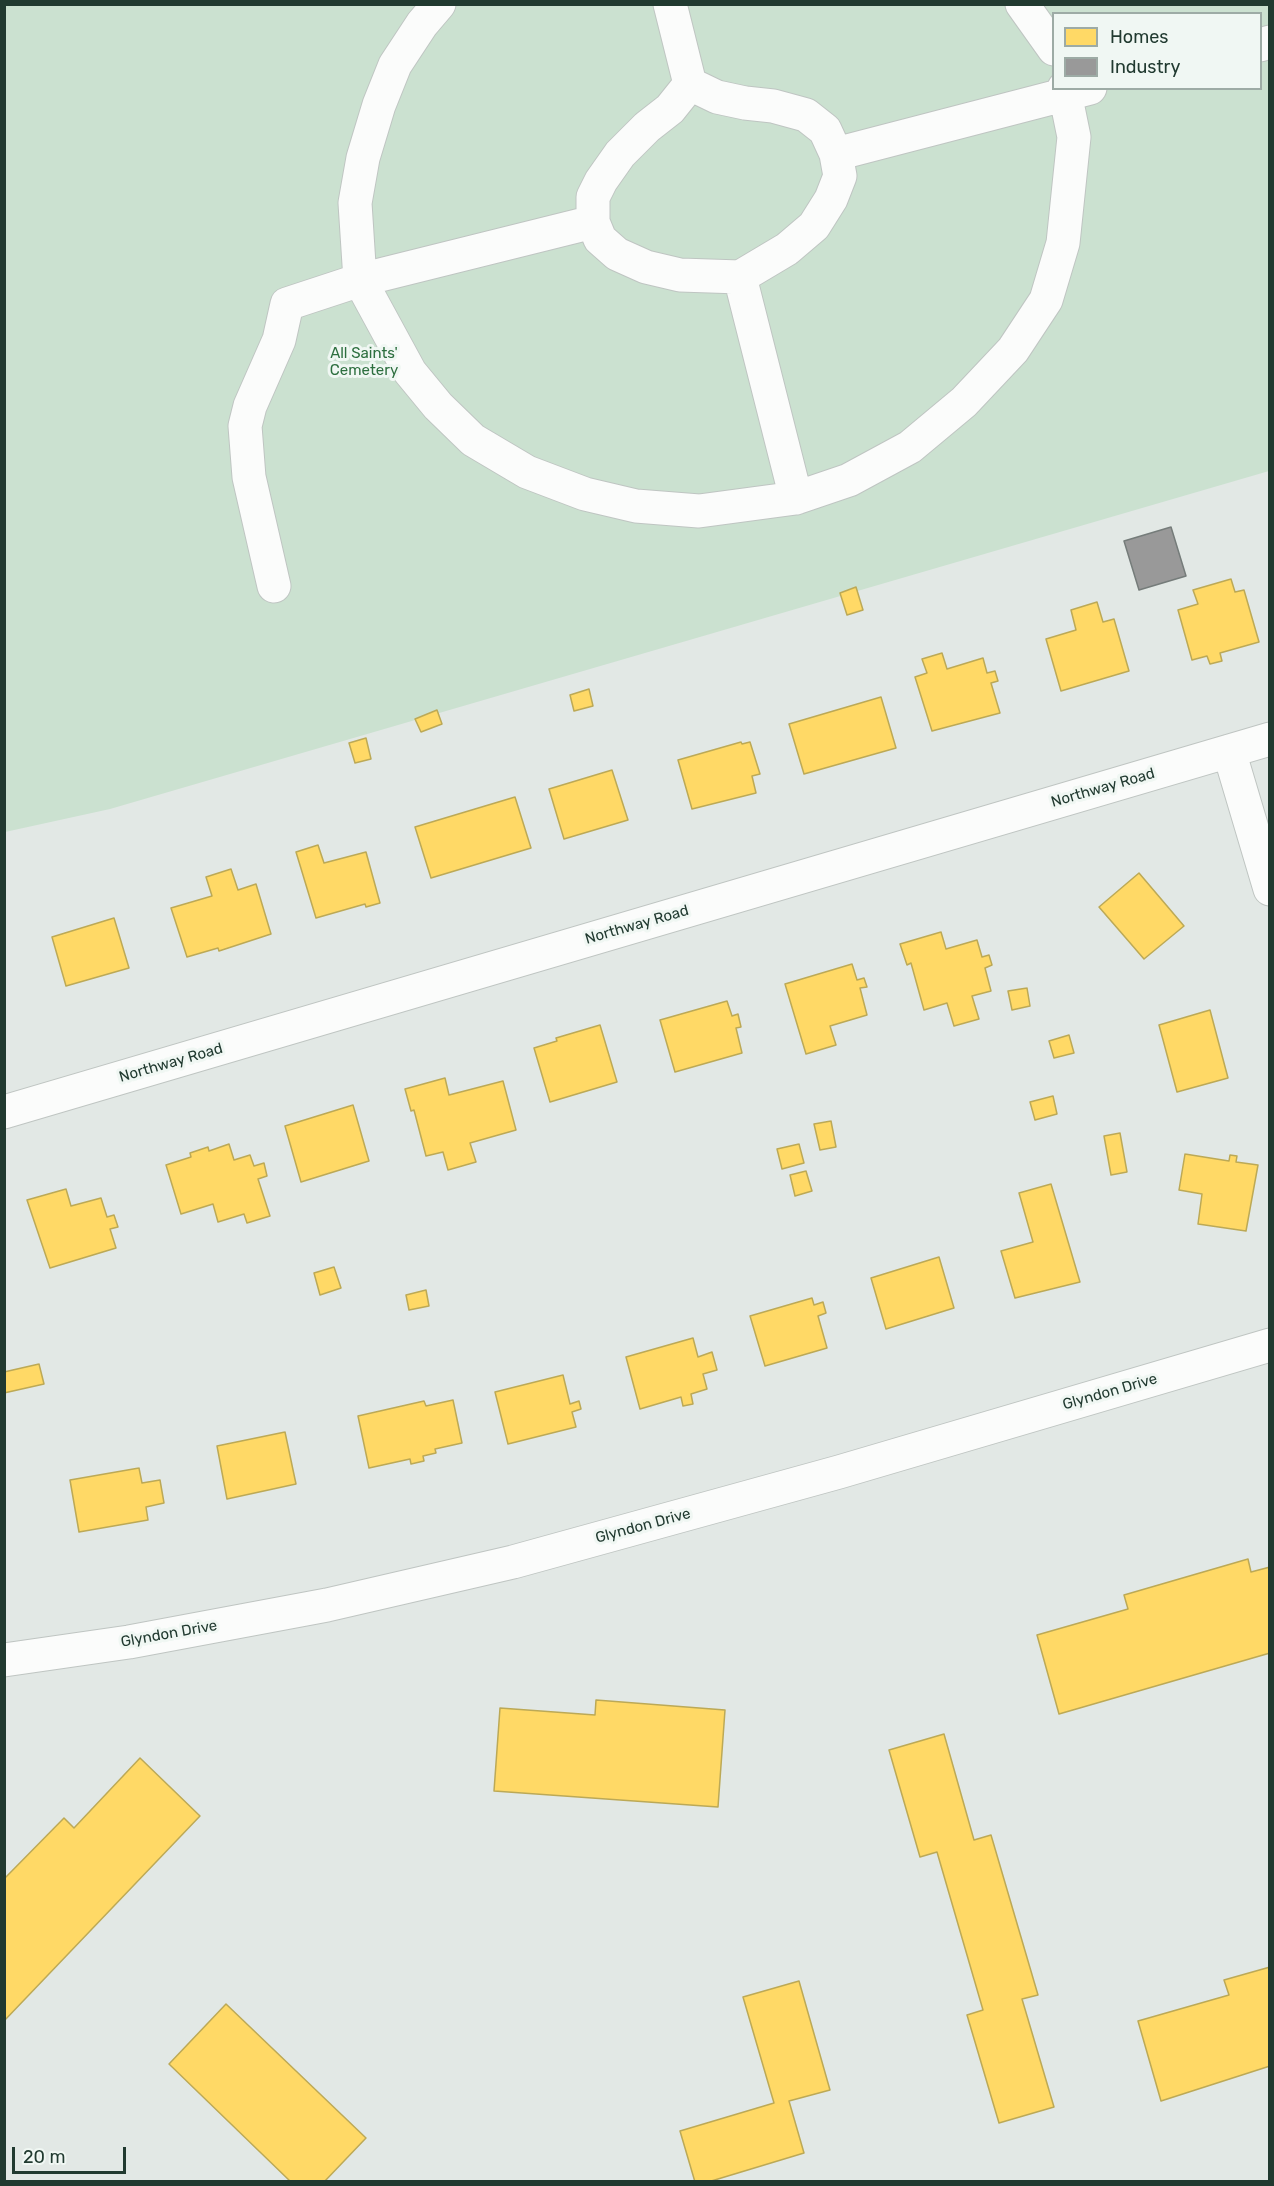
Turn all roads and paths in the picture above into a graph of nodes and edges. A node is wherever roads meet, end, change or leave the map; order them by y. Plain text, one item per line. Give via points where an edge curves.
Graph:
1 (439, 4) edge
2 (670, 4) edge
3 (1022, 4) edge
4 (1052, 49) edge
5 (690, 84) junction
6 (1073, 91) edge
7 (836, 154) junction
8 (593, 222) junction
9 (740, 277) junction
10 (360, 280) junction
11 (796, 498) junction
12 (274, 586) dead end
13 (1269, 739) edge
14 (1229, 750) junction
15 (1269, 889) edge
16 (4, 1112) edge
17 (1269, 1345) edge
18 (4, 1660) edge

1 - 10 street via 395,65 378,105 355,203
2 - 5 street
3 - 4 street
5 - 7 street via 717,97 806,115 825,130
5 - 8 street via 670,109 620,154 601,181 593,197
6 - 7 street
6 - 11 street via 1074,137 1063,243 1046,300 1013,350 964,402 910,447 849,480
7 - 9 street via 840,176 814,225 787,249
8 - 9 street via 600,239 617,254 646,267 680,275
8 - 10 street
9 - 11 street
10 - 11 street via 410,372 438,406 473,440 526,472 585,494 636,506 699,511
10 - 12 street via 287,304 270,366 250,406 245,426 249,477
13 - 14 street, Northway Road
14 - 15 street
14 - 16 street, Northway Road
17 - 18 street, Glyndon Drive via 839,1472 513,1562 315,1607 129,1642

